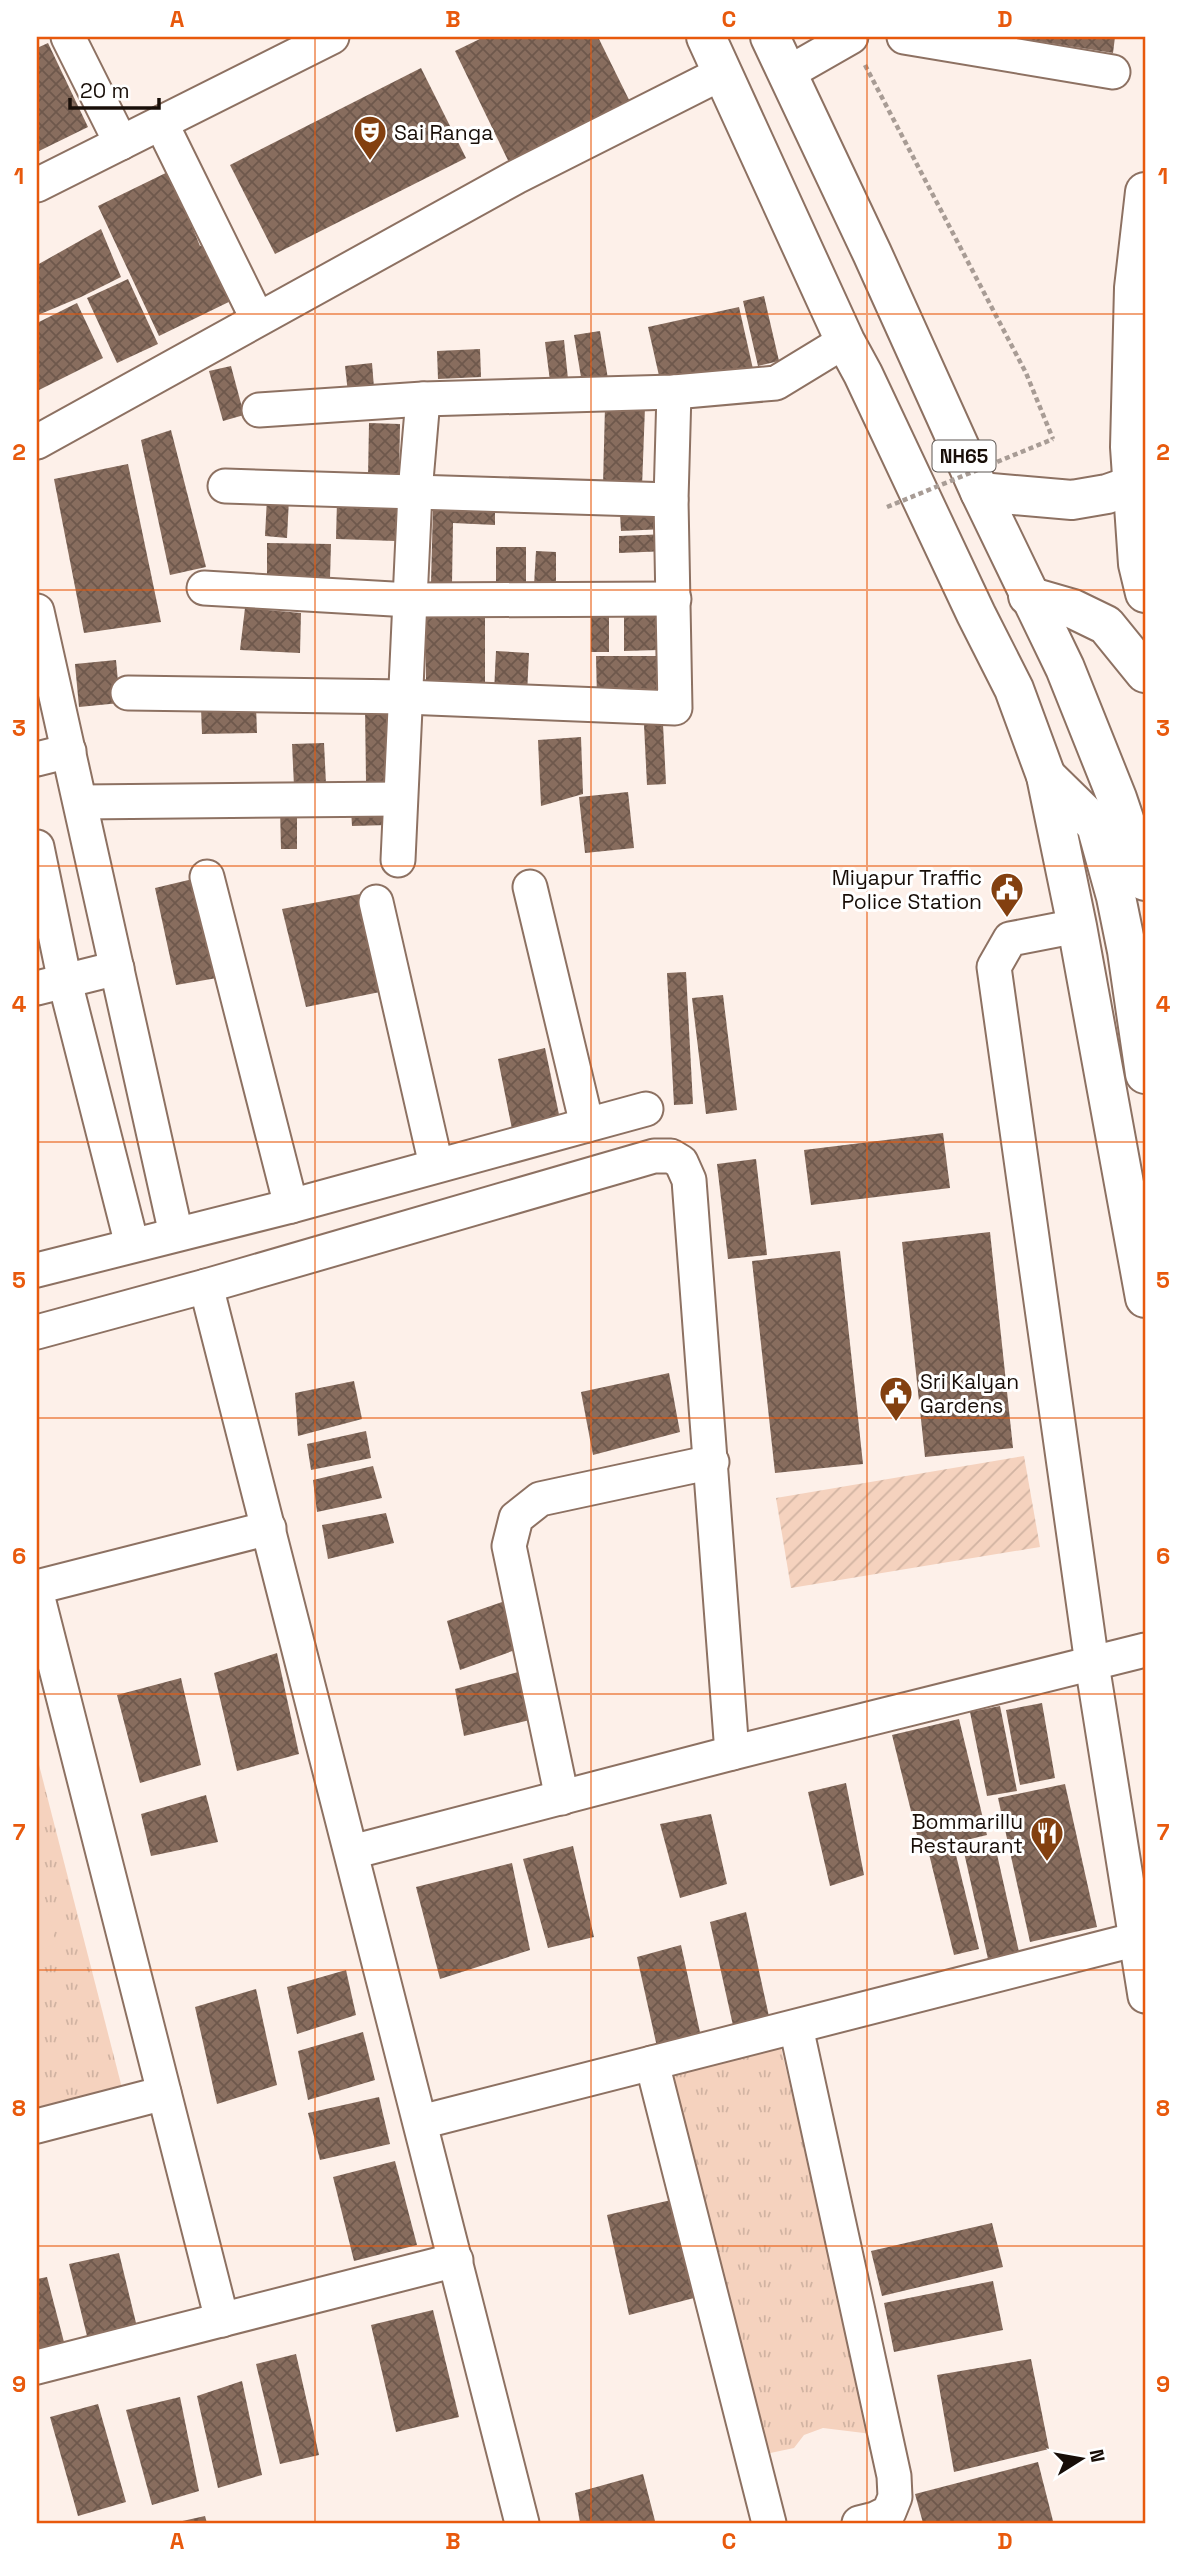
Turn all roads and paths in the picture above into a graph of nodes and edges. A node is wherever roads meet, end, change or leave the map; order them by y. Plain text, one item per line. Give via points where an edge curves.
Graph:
1 (68, 37) edge
2 (332, 37) edge
3 (706, 37) edge
4 (770, 37) edge
5 (851, 37) edge
6 (904, 37) edge
7 (1113, 72) dead end
8 (722, 73) junction
9 (788, 73) junction
10 (161, 123) junction
11 (121, 142) junction
12 (37, 185) edge
13 (842, 188) junction
14 (1145, 192) edge
15 (788, 216) junction
16 (872, 253) junction
17 (817, 279) junction
18 (1140, 288) edge
19 (257, 318) junction
20 (845, 341) junction
21 (674, 392) junction
22 (423, 399) junction
23 (259, 411) dead end
24 (37, 442) edge
25 (1133, 485) junction
26 (225, 486) dead end
27 (415, 492) junction
28 (980, 492) junction
29 (671, 500) junction
30 (887, 507) dead end
31 (204, 588) dead end
32 (1145, 593) edge
33 (1028, 596) junction
34 (674, 598) junction
35 (410, 600) junction
36 (37, 611) edge
37 (1145, 673) edge
38 (128, 693) dead end
39 (405, 697) junction
40 (69, 751) junction
41 (37, 760) edge
42 (1046, 776) junction
43 (400, 799) junction
44 (80, 802) junction
45 (37, 847) edge
46 (398, 860) dead end
47 (207, 877) dead end
48 (1145, 881) edge
49 (530, 887) dead end
50 (376, 902) dead end
51 (1077, 926) junction
52 (117, 968) junction
53 (51, 985) edge
54 (1145, 1074) edge
55 (646, 1109) dead end
56 (574, 1128) junction
57 (436, 1165) junction
58 (565, 1183) junction
59 (291, 1206) junction
60 (176, 1234) junction
61 (132, 1245) junction
62 (37, 1270) edge
63 (206, 1286) junction
64 (1145, 1298) edge
65 (37, 1332) edge
66 (712, 1462) junction
67 (269, 1528) junction
68 (37, 1587) edge
69 (37, 1594) edge
70 (1145, 1650) edge
71 (1092, 1664) junction
72 (732, 1753) junction
73 (562, 1798) junction
74 (352, 1852) junction
75 (1141, 1938) edge
76 (1145, 1996) edge
77 (796, 2026) junction
78 (652, 2063) junction
79 (164, 2093) junction
80 (421, 2122) junction
81 (37, 2126) edge
82 (456, 2260) junction
83 (222, 2320) junction
84 (37, 2367) edge
85 (522, 2523) edge
86 (769, 2523) edge
87 (859, 2523) edge

1 - 11 street
2 - 10 street
3 - 8 main road, NH65
4 - 9 main road, NH65
5 - 9 street
5 - 30 path, bridge via 1026,373 1053,439
6 - 7 street
8 - 15 main road, NH65
8 - 19 street via 516,177
9 - 13 main road, NH65
10 - 11 street
10 - 19 street
11 - 12 street
13 - 15 main road
13 - 16 main road, NH65
14 - 18 main road
15 - 17 main road, NH65
16 - 17 main road
16 - 28 main road, NH65
17 - 20 main road, NH65
18 - 25 main road via 1130,447
19 - 24 street
20 - 21 street via 776,383
20 - 42 main road, NH65 via 1014,689
21 - 22 street
21 - 29 street
22 - 23 street
22 - 27 street
25 - 28 main road via 1072,500
25 - 32 main road via 1138,564
26 - 27 street
27 - 29 street
27 - 35 street
28 - 33 main road, NH65
29 - 34 street
31 - 35 street
33 - 37 main road via 1106,625
33 - 48 main road, NH65 via 1065,668
34 - 35 street
34 - 39 street via 675,708
35 - 39 street
36 - 40 street
38 - 39 street
39 - 43 street
40 - 41 street
40 - 44 street
42 - 51 main road, NH65
42 - 54 main road via 1096,825 1127,951
43 - 44 street
43 - 46 street
44 - 52 street
45 - 53 street
47 - 59 street
49 - 56 street
50 - 57 street
51 - 64 main road, NH65
51 - 71 street via 1010,939 994,967
52 - 53 street
52 - 60 street
53 - 61 street
55 - 56 street
56 - 57 street
56 - 58 street
57 - 59 street
58 - 63 street
58 - 66 street via 654,1156 671,1156 681,1162 689,1180
59 - 60 street
60 - 61 street
61 - 62 street
63 - 65 street
63 - 67 street
66 - 72 street
66 - 73 street via 540,1499 516,1518 509,1546
67 - 68 street
67 - 74 street
69 - 79 street
70 - 71 street
71 - 72 street
71 - 75 street
72 - 73 street
73 - 74 street
74 - 80 street
75 - 76 street
75 - 77 street
77 - 78 street
77 - 87 street via 894,2476 895,2497 888,2512
78 - 80 street
78 - 86 street
79 - 81 street
79 - 83 street
80 - 82 street
82 - 83 street
82 - 85 street
83 - 84 street

